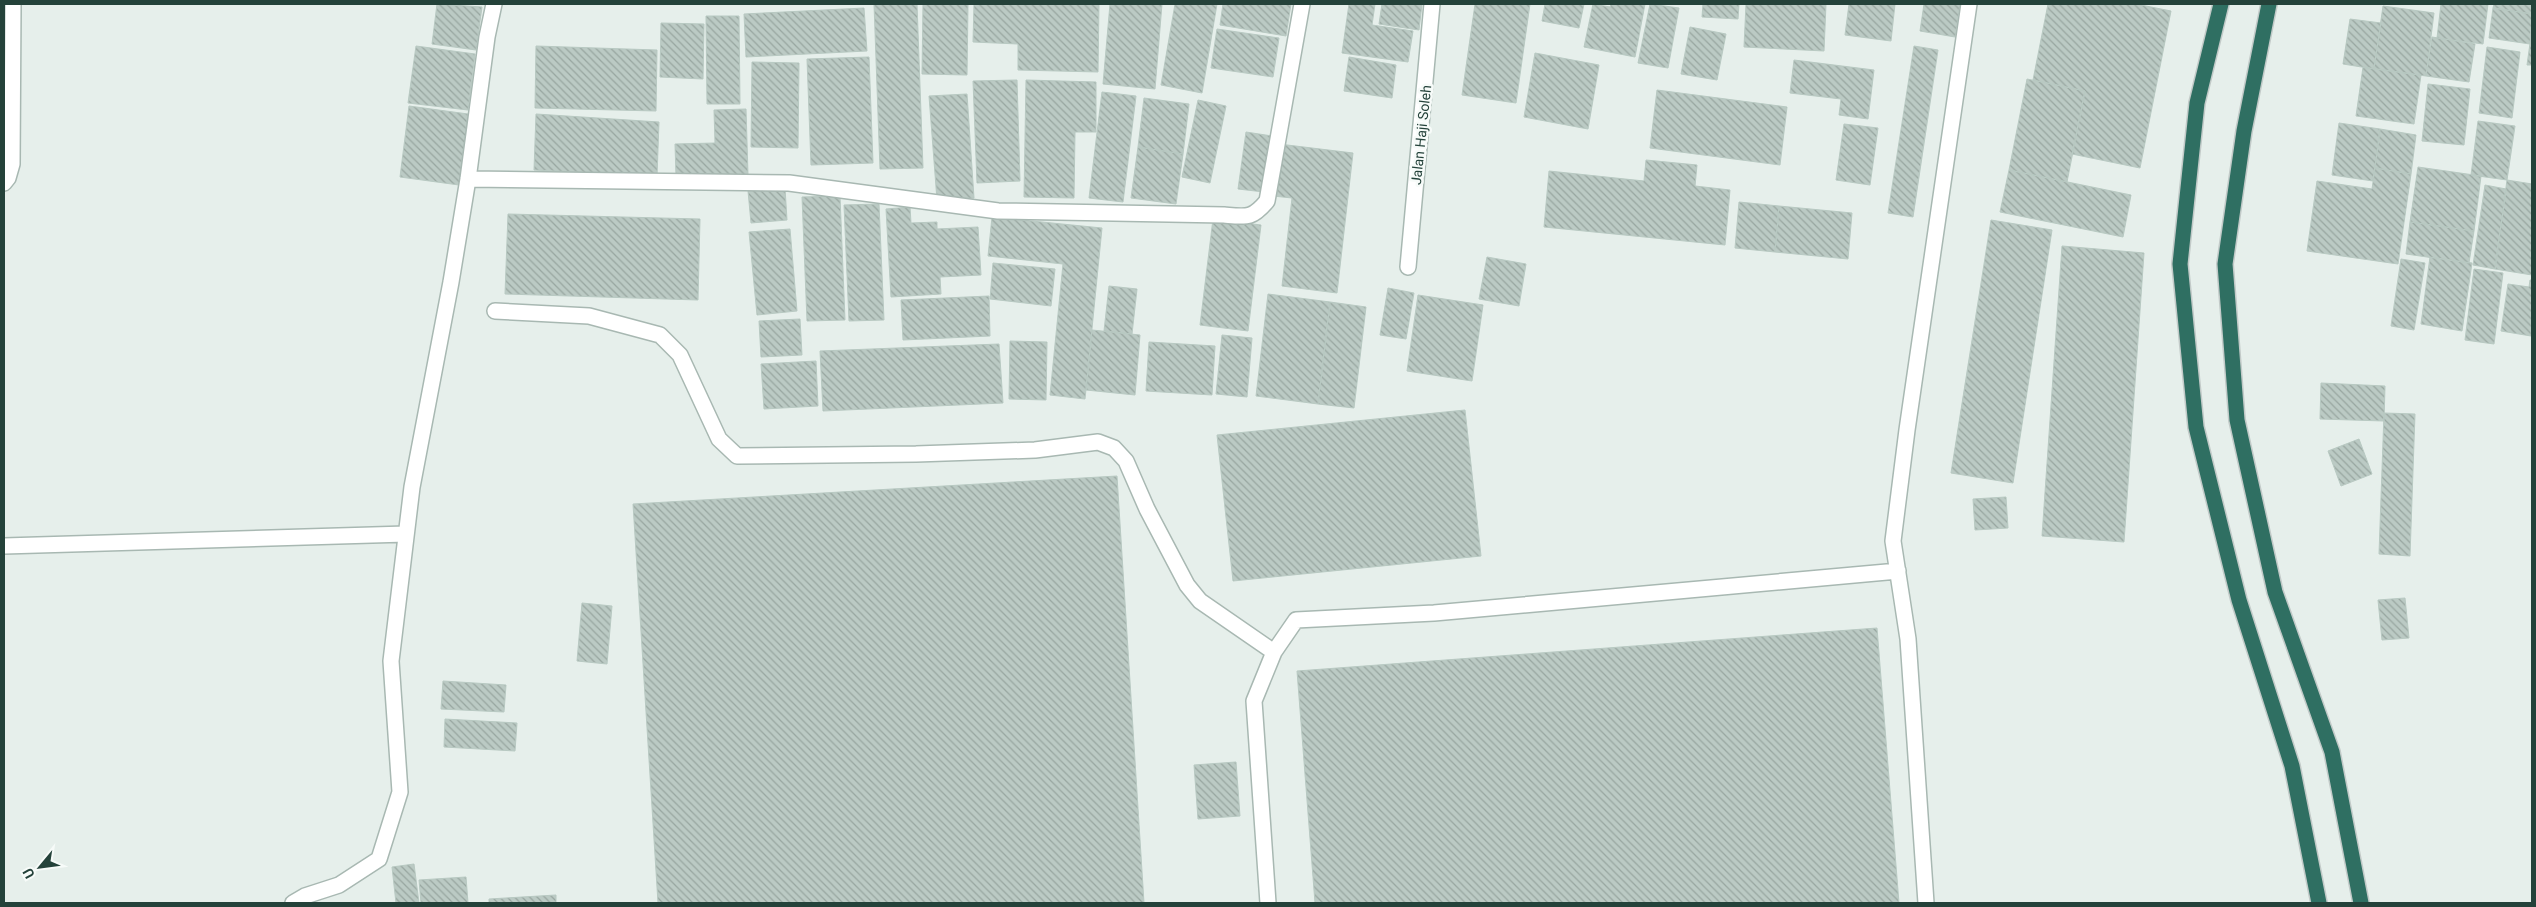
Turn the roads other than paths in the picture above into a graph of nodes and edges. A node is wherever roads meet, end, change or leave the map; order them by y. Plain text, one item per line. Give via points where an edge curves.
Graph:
1 (13, 4) edge
2 (494, 4) edge
3 (1302, 4) edge
4 (1432, 4) edge
5 (1969, 4) edge
6 (2221, 4) edge
7 (2269, 4) edge
8 (468, 179) junction
9 (4, 183) edge
10 (1408, 266) dead end
11 (495, 311) dead end
12 (406, 534) junction
13 (4, 546) edge
14 (1898, 570) junction
15 (1274, 652) junction
16 (292, 903) edge
17 (1268, 903) edge
18 (1926, 903) edge
19 (2319, 903) edge
20 (2361, 903) edge

1 - 9 street via 12,164
2 - 8 street
3 - 8 street via 1267,201 1256,214 1244,217 998,211 789,184
4 - 10 street, Jalan Haji Soleh
5 - 14 street via 1906,430 1894,541
6 - 19 highway via 2197,102 2180,264 2196,427 2240,600 2292,766
7 - 20 highway via 2244,132 2225,264 2237,420 2275,592 2332,752
8 - 12 street
11 - 15 street via 589,316 660,335 680,355 719,439 737,456 1034,450 1098,442 1114,448 1126,461 1187,585 1200,601
12 - 13 street
12 - 16 street via 391,661 400,792 379,860 339,885
14 - 15 street via 1434,613 1296,620
14 - 18 street via 1908,639
15 - 17 street via 1254,701

